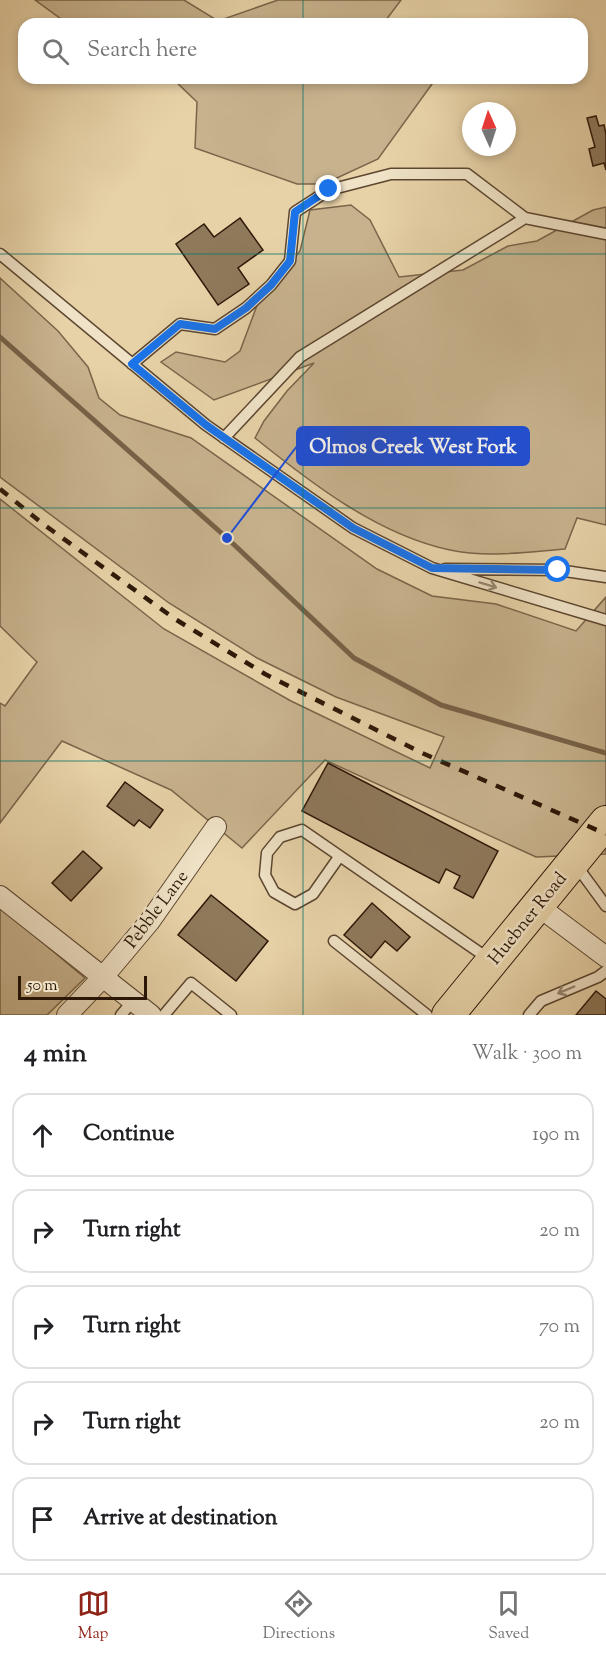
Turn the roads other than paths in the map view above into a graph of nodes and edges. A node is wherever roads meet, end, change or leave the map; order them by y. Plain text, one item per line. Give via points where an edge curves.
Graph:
1 (525, 218) junction
2 (606, 234) edge
3 (0, 254) edge
4 (132, 364) junction
5 (224, 438) junction
6 (432, 568) junction
7 (606, 577) edge
8 (606, 620) edge
9 (606, 822) edge
10 (216, 827) dead end
11 (339, 857) junction
12 (574, 861) junction
13 (0, 896) edge
14 (538, 906) junction
15 (606, 906) edge
16 (334, 941) dead end
17 (606, 957) edge
18 (492, 961) junction
19 (606, 970) edge
20 (103, 977) junction
21 (127, 1008) edge
22 (67, 1015) edge
23 (151, 1015) edge
24 (164, 1015) edge
25 (231, 1015) edge
26 (428, 1015) edge
27 (448, 1015) edge
28 (529, 1015) edge

1 - 2 lane
1 - 4 lane via 467,174 391,174 329,189 295,212 290,261 246,308 215,329 180,324
1 - 5 lane via 300,357
3 - 4 lane
4 - 5 lane
5 - 6 lane via 353,528
6 - 7 lane via 558,570
6 -> 8 lane
9 - 12 main road, Huebner Road
10 - 20 street, Pebble Lane via 150,921
11 - 11 lane via 302,830 280,837 267,853 265,875 274,892 295,904 313,894
11 - 18 lane
12 - 14 main road, Huebner Road
12 - 15 lane
13 - 20 street
14 - 17 street
14 - 18 main road, Huebner Road
16 - 26 lane
18 - 27 main road, Huebner Road
19 -> 28 lane via 541,1001
20 - 21 street
20 - 22 street, Pebble Lane
21 - 23 street
24 - 25 lane via 191,983

